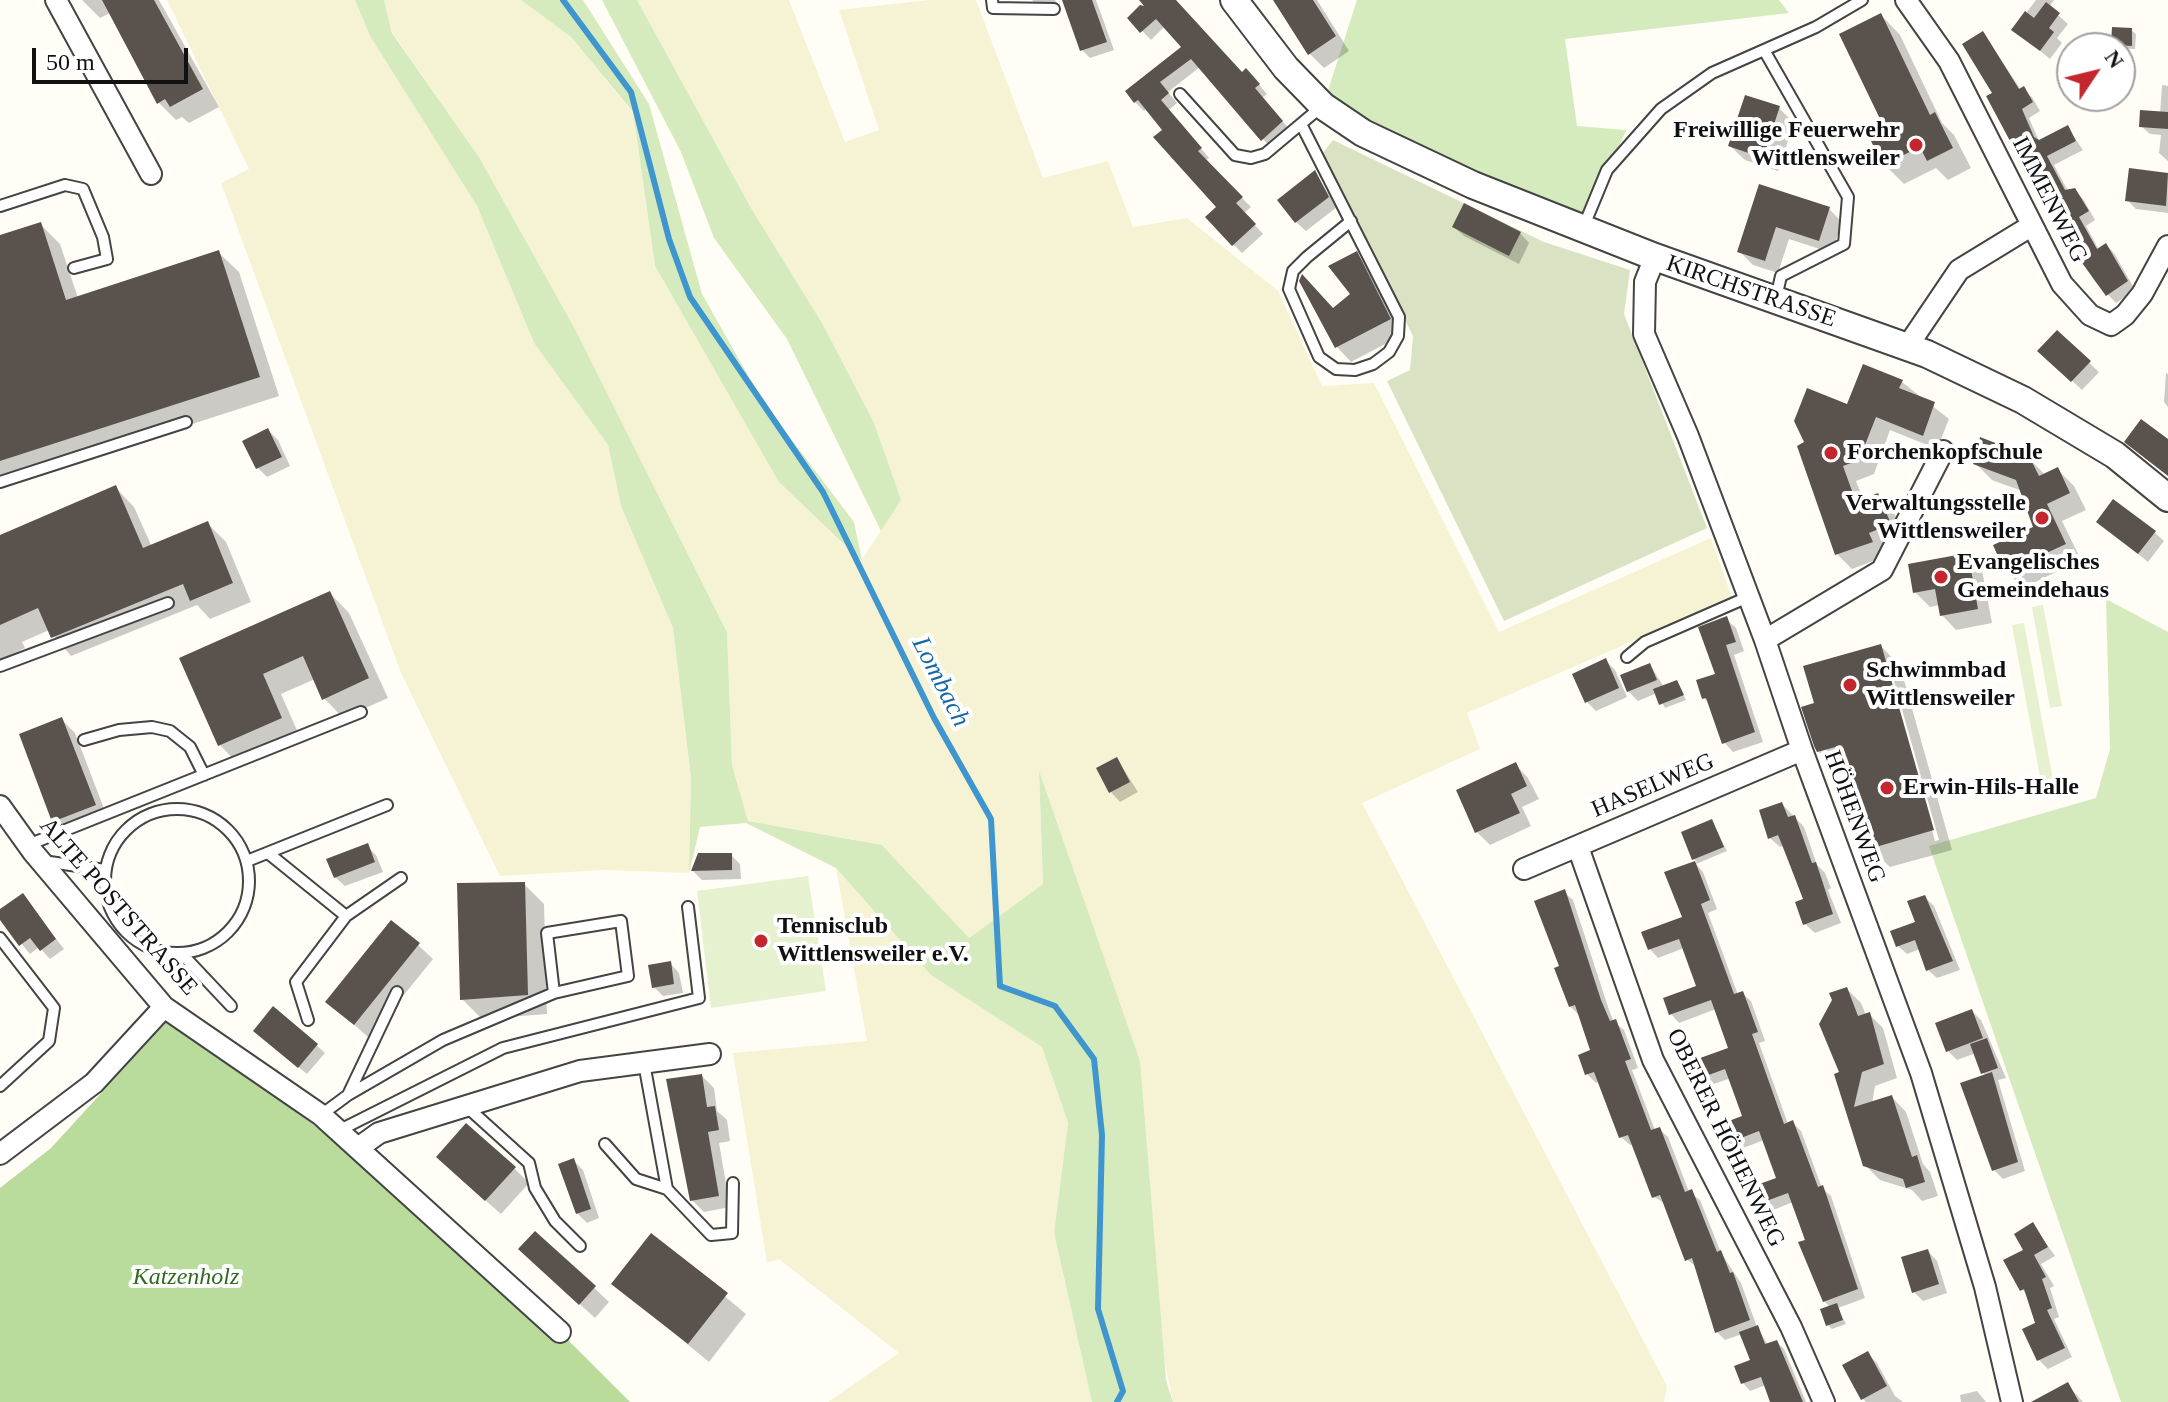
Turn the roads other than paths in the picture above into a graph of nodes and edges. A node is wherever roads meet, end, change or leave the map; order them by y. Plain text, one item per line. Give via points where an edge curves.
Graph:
1 (56, 0) edge
2 (992, 0) edge
3 (1234, 0) edge
4 (1862, 0) edge
5 (1906, 0) edge
6 (1054, 9) dead end
7 (1764, 50) junction
8 (1180, 94) dead end
9 (1323, 106) junction
10 (1301, 124) junction
11 (151, 174) dead end
12 (0, 206) edge
13 (1351, 221) junction
14 (2031, 226) junction
15 (1583, 229) junction
16 (2168, 246) edge
17 (1655, 257) junction
18 (74, 268) dead end
19 (1776, 300) junction
20 (1907, 347) junction
21 (186, 422) dead end
22 (1943, 451) dead end
23 (0, 482) edge
24 (2168, 498) edge
25 (1748, 597) junction
26 (168, 603) dead end
27 (1765, 640) junction
28 (1627, 657) dead end
29 (0, 666) edge
30 (361, 712) dead end
31 (84, 740) dead end
32 (1802, 750) junction
33 (204, 775) junction
34 (387, 805) dead end
35 (0, 806) edge
36 (1578, 847) junction
37 (34, 853) junction
38 (268, 853) junction
39 (247, 861) junction
40 (1524, 869) dead end
41 (105, 870) junction
42 (401, 878) dead end
43 (688, 907) dead end
44 (346, 916) junction
45 (0, 938) edge
46 (182, 954) junction
47 (397, 992) dead end
48 (554, 993) junction
49 (231, 1006) dead end
50 (164, 1007) junction
51 (308, 1020) dead end
52 (710, 1054) dead end
53 (644, 1063) junction
54 (0, 1086) edge
55 (348, 1095) junction
56 (465, 1106) junction
57 (321, 1115) junction
58 (338, 1131) junction
59 (605, 1144) dead end
60 (358, 1148) junction
61 (0, 1154) edge
62 (733, 1183) dead end
63 (667, 1189) junction
64 (580, 1246) dead end
65 (560, 1332) dead end
66 (1824, 1402) edge
67 (2012, 1402) edge

1 - 11 street
2 - 6 lane via 993,8
3 - 9 street, KIRCHSTRASSE
4 - 7 lane
5 - 14 street, IMMENWEG via 1949,61
7 - 15 lane via 1712,73 1661,109 1607,170
7 - 19 lane via 1848,197 1844,244 1781,276
8 - 10 lane via 1235,155 1265,154
9 - 10 lane
9 - 15 street, KIRCHSTRASSE via 1363,133
10 - 13 lane
12 - 18 lane via 65,185 83,189 107,259
13 - 13 lane via 1399,317 1398,336 1389,352 1355,370 1336,369 1319,357 1289,289 1293,271
14 - 16 street, IMMENWEG via 2062,284 2090,315 2111,325 2142,294
14 - 20 street via 1959,270
15 - 17 street, KIRCHSTRASSE
17 - 19 street, KIRCHSTRASSE
17 - 25 street, HÖHENWEG via 1645,282 1644,334
19 - 20 street, KIRCHSTRASSE
20 - 24 street, KIRCHSTRASSE via 2023,400 2115,455
21 - 23 lane
22 - 27 street via 1882,570
25 - 27 street, HÖHENWEG
25 - 28 lane via 1645,642
26 - 29 lane
27 - 32 street, HÖHENWEG
30 - 33 lane
31 - 33 lane via 119,730 170,731 190,747
32 - 36 street, HASELWEG
32 - 67 street, HÖHENWEG via 1921,1073 1985,1287
33 - 37 lane
34 - 38 lane
35 - 37 street, ALTE POSTSTRASSE
36 - 40 street, HASELWEG
36 - 66 street, OBERER HÖHENWEG via 1653,1060 1791,1327
37 - 41 lane
37 - 50 street, ALTE POSTSTRASSE
38 - 39 lane
38 - 44 lane
39 - 41 lane via 231,832 204,813 172,808 140,817 116,839
39 - 46 lane via 250,886 229,933
41 - 46 lane via 107,902 123,930 150,949
42 - 44 lane
43 - 58 lane via 699,998 503,1048
44 - 51 lane via 296,982
45 - 54 lane via 54,1008 49,1041
46 - 49 lane
47 - 55 lane
48 - 48 lane via 547,933 621,921 628,976
48 - 55 lane via 443,1040
50 - 57 street, ALTE POSTSTRASSE
50 - 61 street via 94,1083
52 - 53 street
53 - 56 street via 580,1071
53 - 63 lane
55 - 57 lane
56 - 60 street via 379,1133
56 - 64 lane via 529,1163 535,1188 555,1221
57 - 58 street, ALTE POSTSTRASSE
58 - 60 street, ALTE POSTSTRASSE
59 - 63 lane via 636,1179
60 - 65 street, ALTE POSTSTRASSE
62 - 63 lane via 732,1233 711,1235

